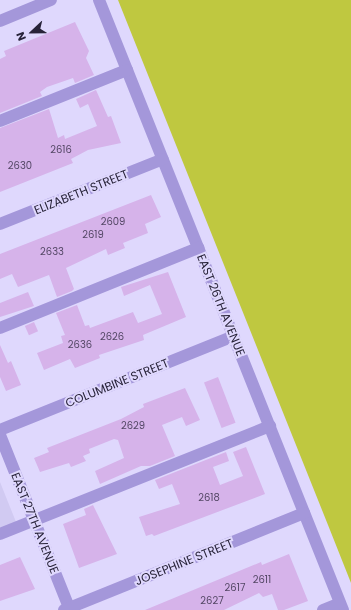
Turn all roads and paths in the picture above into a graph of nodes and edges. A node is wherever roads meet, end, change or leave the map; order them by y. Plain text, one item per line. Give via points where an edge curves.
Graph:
1 (52, 0) edge
2 (99, 0) edge
3 (0, 21) edge
4 (127, 70) junction
5 (0, 121) edge
6 (163, 159) junction
7 (0, 224) edge
8 (198, 248) junction
9 (0, 328) edge
10 (234, 336) junction
11 (270, 426) junction
12 (0, 430) edge
13 (0, 435) edge
14 (304, 513) junction
15 (34, 520) junction
16 (0, 534) edge
17 (342, 606) edge
18 (68, 609) edge
19 (323, 610) edge

1 - 3 street
2 - 4 street, EAST 26TH AVENUE
4 - 5 street
4 - 6 street, EAST 26TH AVENUE
6 - 7 street, ELIZABETH STREET
6 - 8 street, EAST 26TH AVENUE
8 - 9 street
8 - 10 street, EAST 26TH AVENUE
10 - 11 street, EAST 26TH AVENUE
10 - 12 street, COLUMBINE STREET
11 - 14 street, EAST 26TH AVENUE
11 - 15 street
13 - 15 street, EAST 27TH AVENUE
14 - 17 street, EAST 26TH AVENUE
14 - 18 street, JOSEPHINE STREET
15 - 16 street
15 - 18 street, EAST 27TH AVENUE
17 - 19 street

